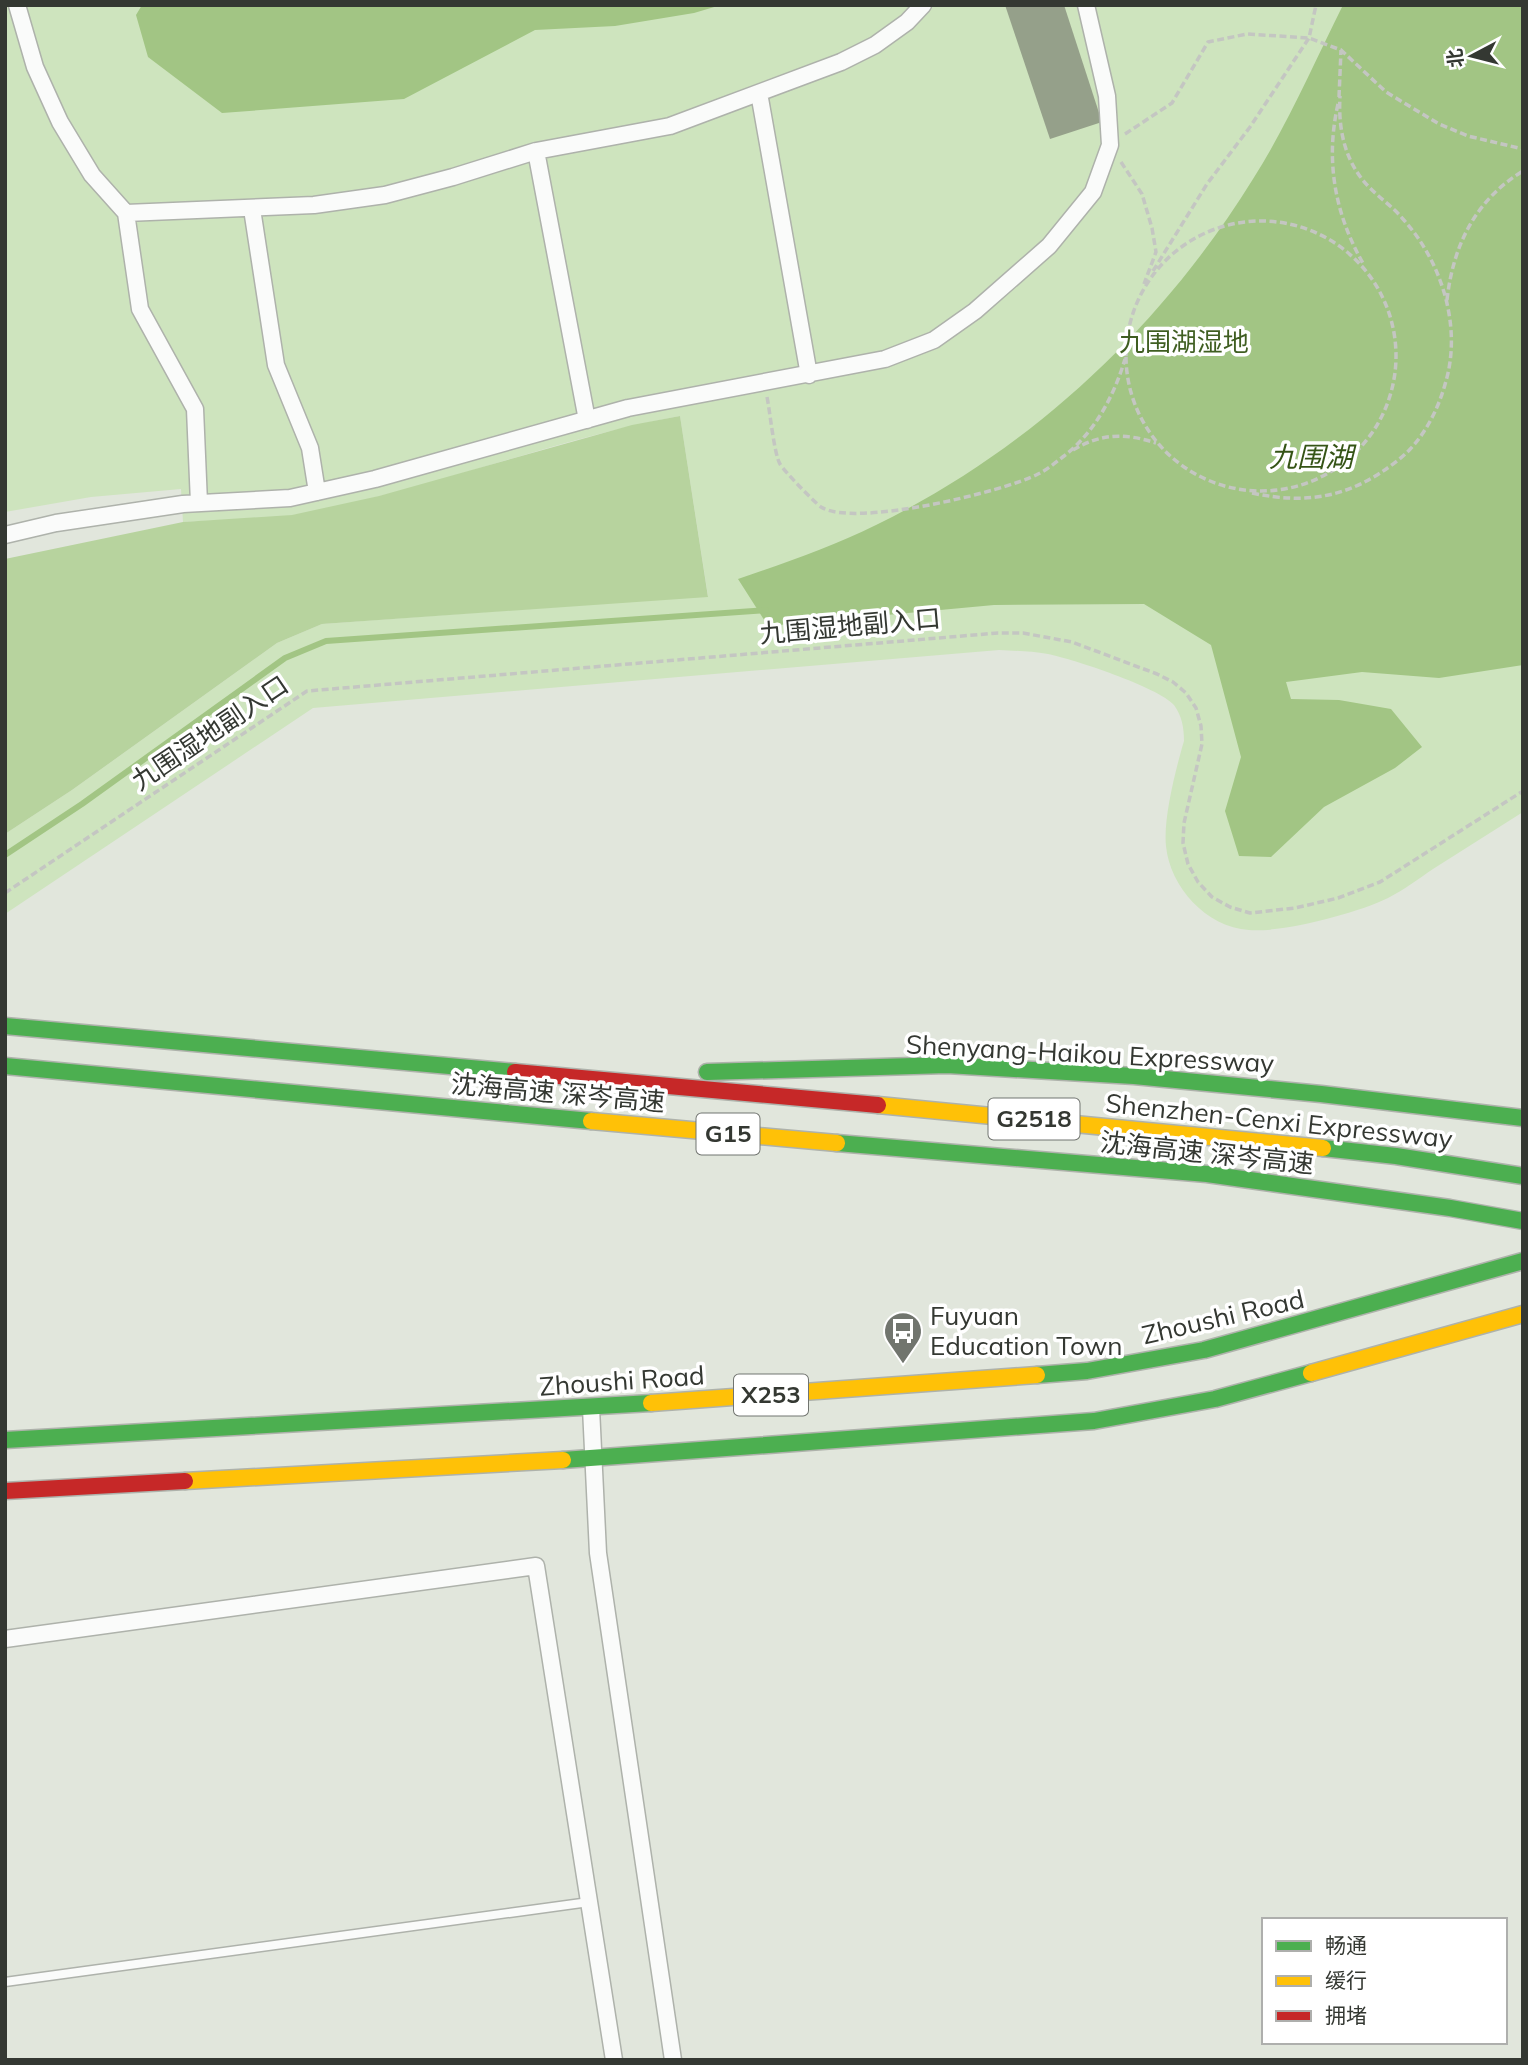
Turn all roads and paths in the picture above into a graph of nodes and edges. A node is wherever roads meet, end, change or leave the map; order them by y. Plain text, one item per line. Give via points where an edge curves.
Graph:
1 (17, 5) edge
2 (923, 5) edge
3 (1086, 5) edge
4 (1316, 5) edge
5 (1309, 38) junction
6 (1341, 50) junction
7 (759, 93) junction
8 (1340, 96) junction
9 (1110, 145) junction
10 (1523, 149) edge
11 (536, 151) junction
12 (1523, 171) edge
13 (251, 209) junction
14 (126, 212) junction
15 (1366, 269) junction
16 (1142, 291) junction
17 (1447, 302) junction
18 (1126, 357) junction
19 (809, 375) junction
20 (765, 383) junction
21 (587, 420) junction
22 (1158, 444) junction
23 (1065, 455) junction
24 (317, 492) junction
25 (1246, 492) junction
26 (199, 503) junction
27 (5, 535) edge
28 (1523, 792) edge
29 (5, 893) edge
30 (5, 1026) edge
31 (5, 1066) edge
32 (570, 1076) junction
33 (1523, 1118) edge
34 (1523, 1177) edge
35 (1523, 1221) edge
36 (1523, 1261) edge
37 (1523, 1314) edge
38 (591, 1408) junction
39 (5, 1440) edge
40 (593, 1458) junction
41 (5, 1491) edge
42 (5, 1639) edge
43 (589, 1902) junction
44 (5, 1982) edge
45 (614, 2060) edge
46 (673, 2060) edge

1 - 14 street via 35,66 60,122 92,175
2 - 7 street via 875,45
3 - 9 street via 1107,96
4 - 5 path
5 - 6 path
5 - 9 path via 1247,34 1208,43 1172,103
5 - 16 path
6 - 8 path
6 - 10 path via 1412,110 1468,136
7 - 11 street via 670,126
7 - 19 street
8 - 15 path via 1332,147 1336,198
8 - 17 path via 1339,117 1348,156 1371,189 1418,237
9 - 16 path via 1142,194 1156,252
9 - 19 street via 1093,192 1049,246 975,311 934,340 886,359
11 - 13 street via 384,194
11 - 21 street
12 - 17 path via 1489,198 1471,221 1455,255
13 - 14 street
13 - 24 street via 276,365 310,448
14 - 26 street via 140,309 195,409
15 - 16 path via 1342,246 1313,230 1281,221 1248,220 1216,227 1186,242 1161,264
15 - 25 path via 1385,300 1395,334 1396,370 1388,405 1371,436 1347,462 1316,481 1282,490
16 - 18 path via 1129,323
17 - 25 path via 1452,335 1450,369 1424,431 1403,456 1376,477 1313,499 1279,499
18 - 22 path via 1129,388 1140,418
18 - 23 path via 1102,412
19 - 20 street
20 - 21 street
20 - 23 path via 779,464 822,508 856,514 898,510 999,488 1038,474
21 - 24 street
22 - 23 path via 1135,436 1110,436
22 - 25 path via 1183,467 1213,483
24 - 26 street
26 - 27 street via 56,523
28 - 29 path, 九围湿地副入口 via 1380,882 1295,908 1250,913 1230,907 1198,882 1183,843 1202,744 1199,717 1186,693 1157,674 1072,642 998,633 307,691
30 - 32 main road, 沈海高速 深岑高速
31 - 35 main road, 沈海高速 深岑高速 / G15 via 1207,1174
32 - 33 main road, Shenyang-Haikou Expressway via 947,1065 1160,1078
32 - 34 main road, Shenzhen-Cenxi Expressway / G2518 via 1313,1146
36 - 38 main road, Zhoushi Road / X253 via 1204,1350 1087,1371
37 - 40 main road, X253 via 1215,1399 1094,1422
38 - 39 main road, Zhoushi Road / X253
38 - 40 street
40 - 41 main road, X253
40 - 46 street via 600,1566
42 - 43 street via 536,1566
43 - 44 lane
43 - 45 street

